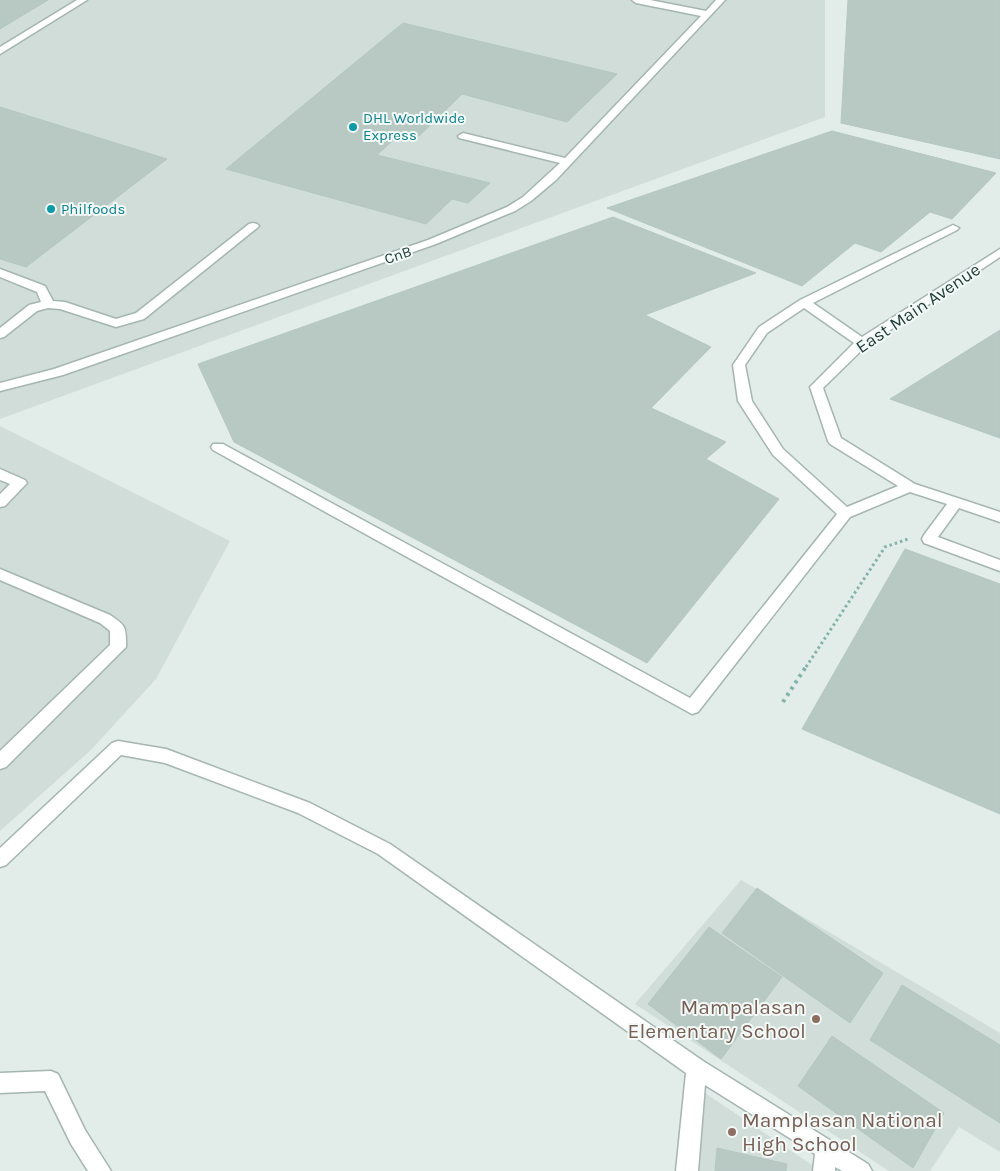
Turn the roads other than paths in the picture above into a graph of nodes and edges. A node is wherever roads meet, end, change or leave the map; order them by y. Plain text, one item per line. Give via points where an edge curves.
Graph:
1 (83, 0) edge
2 (636, 0) edge
3 (721, 0) edge
4 (707, 14) junction
5 (0, 52) edge
6 (463, 136) dead end
7 (567, 162) junction
8 (253, 226) dead end
9 (953, 228) dead end
10 (1000, 252) edge
11 (0, 273) edge
12 (804, 303) junction
13 (48, 304) junction
14 (0, 334) edge
15 (862, 343) junction
16 (0, 387) edge
17 (218, 447) dead end
18 (0, 474) edge
19 (910, 487) junction
20 (0, 502) edge
21 (956, 502) junction
22 (845, 513) junction
23 (1000, 517) edge
24 (1000, 566) edge
25 (0, 574) edge
26 (0, 762) edge
27 (0, 859) edge
28 (696, 1068) junction
29 (0, 1083) edge
30 (826, 1150) junction
31 (100, 1171) edge
32 (687, 1171) edge
33 (824, 1171) edge
34 (861, 1171) edge

1 - 5 street
2 - 4 street
3 - 4 street, CnB
4 - 7 street, CnB
6 - 7 street
7 - 16 street, CnB via 527,199 464,230 58,372
8 - 13 street via 150,310 134,318 116,323 61,305
9 - 12 street
10 - 15 street, East Main Avenue
11 - 13 street via 41,289
12 - 15 street
12 - 22 street via 763,330 739,365 745,401 778,452
13 - 14 street via 33,308
15 - 19 street, East Main Avenue via 816,387 834,441
17 - 22 street via 692,707
18 - 20 street via 20,483
19 - 21 street, East Main Avenue
19 - 22 street
21 - 23 street, East Main Avenue
21 - 24 street via 928,539
25 - 26 street via 118,628 118,647
27 - 28 street via 118,748 166,756 304,808 384,849
28 - 30 street
28 - 32 street
29 - 31 street via 51,1082 78,1137
30 - 33 street
30 - 34 street

